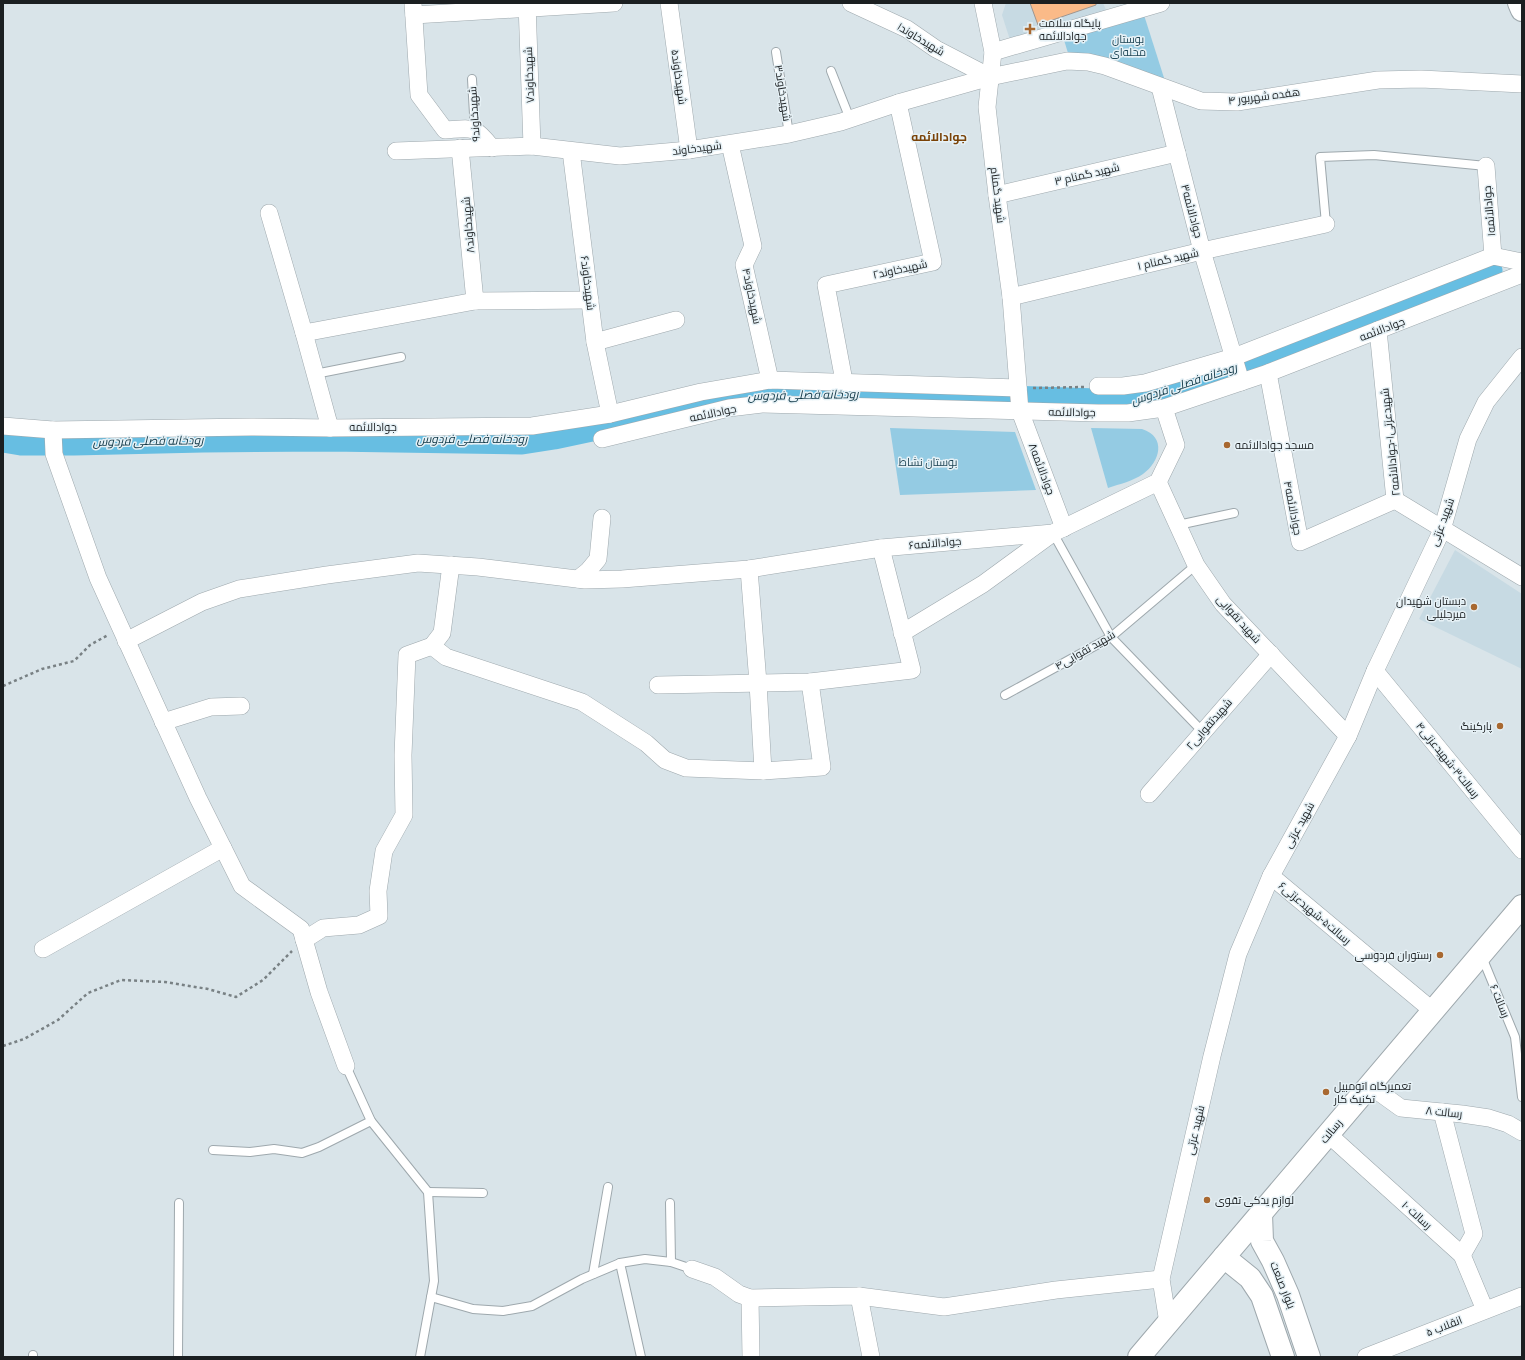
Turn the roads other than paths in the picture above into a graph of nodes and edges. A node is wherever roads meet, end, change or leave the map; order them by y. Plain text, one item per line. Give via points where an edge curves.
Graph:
1 (614, 3) edge
2 (669, 3) edge
3 (851, 3) edge
4 (1160, 3) edge
5 (1520, 3) edge
6 (985, 4) edge
7 (527, 6) edge
8 (414, 9) edge
9 (1522, 10) edge
10 (776, 52) dead end
11 (993, 52) junction
12 (832, 70) dead end
13 (990, 76) junction
14 (472, 79) dead end
15 (1522, 84) edge
16 (1160, 87) junction
17 (898, 103) junction
18 (850, 119) junction
19 (475, 130) junction
20 (789, 134) junction
21 (730, 144) junction
22 (532, 146) junction
23 (476, 148) junction
24 (689, 150) junction
25 (396, 151) dead end
26 (571, 151) junction
27 (1177, 153) junction
28 (1486, 166) joint
29 (997, 195) junction
30 (269, 213) dead end
31 (1326, 224) joint
32 (1202, 251) junction
33 (1493, 256) junction
34 (1522, 262) edge
35 (1522, 274) edge
36 (1011, 297) junction
37 (590, 300) junction
38 (475, 301) junction
39 (676, 320) dead end
40 (1378, 330) junction
41 (304, 333) junction
42 (595, 342) junction
43 (401, 357) dead end
44 (1234, 357) junction
45 (1522, 357) edge
46 (1268, 373) junction
47 (315, 374) junction
48 (770, 380) junction
49 (844, 381) junction
50 (1242, 382) junction
51 (1098, 386) road end
52 (1018, 388) junction
53 (1164, 408) junction
54 (1020, 411) junction
55 (610, 414) junction
56 (3, 426) edge
57 (330, 428) junction
58 (53, 430) junction
59 (602, 439) dead end
60 (1158, 482) junction
61 (1395, 500) junction
62 (1234, 513) dead end
63 (602, 518) dead end
64 (1178, 525) junction
65 (1442, 530) junction
66 (1058, 531) junction
67 (881, 548) junction
68 (452, 565) junction
69 (1196, 565) junction
70 (749, 569) junction
71 (1522, 577) edge
72 (578, 579) junction
73 (902, 633) junction
74 (123, 635) junction
75 (1111, 637) junction
76 (432, 646) junction
77 (1270, 654) junction
78 (1375, 671) junction
79 (758, 682) junction
80 (810, 682) junction
81 (658, 685) dead end
82 (1005, 695) dead end
83 (241, 706) dead end
84 (163, 722) junction
85 (1202, 731) junction
86 (1348, 736) junction
87 (763, 770) junction
88 (1149, 794) dead end
89 (223, 848) junction
90 (1522, 850) edge
91 (1271, 876) junction
92 (1522, 906) edge
93 (304, 940) junction
94 (43, 949) dead end
95 (1481, 954) junction
96 (1433, 1011) junction
97 (1518, 1035) edge
98 (346, 1066) joint
99 (1370, 1085) junction
100 (1522, 1097) edge
101 (1442, 1112) junction
102 (371, 1121) junction
103 (1522, 1132) edge
104 (1328, 1134) junction
105 (213, 1150) dead end
106 (608, 1187) dead end
107 (428, 1192) junction
108 (483, 1193) dead end
109 (179, 1203) dead end
110 (670, 1203) dead end
111 (1261, 1214) junction
112 (1462, 1255) junction
113 (1224, 1257) junction
114 (671, 1262) junction
115 (620, 1263) junction
116 (692, 1269) joint
117 (593, 1274) junction
118 (1161, 1279) junction
119 (431, 1296) junction
120 (859, 1296) junction
121 (1522, 1296) edge
122 (750, 1298) junction
123 (1485, 1310) junction
124 (1168, 1323) junction
125 (1373, 1356) edge
126 (178, 1357) edge
127 (420, 1357) edge
128 (641, 1357) edge
129 (752, 1357) edge
130 (871, 1357) edge
131 (1139, 1357) edge
132 (1283, 1357) edge
133 (1309, 1357) edge

1 - 7 street
2 - 24 street, شهیدخاوند۵
3 - 13 street, شهیدخاوند۱ via 907,29 936,50
4 - 11 street
5 - 9 main road
6 - 11 street, شهید گمنام
7 - 8 street
7 - 22 street, شهیدخاوند۷
8 - 19 street via 419,95 445,130
10 - 20 lane, شهیدخاوند۳
11 - 13 street, شهید گمنام
12 - 18 lane
13 - 16 street, هفده شهریور ۴ via 1067,61 1088,62
13 - 17 street, شهیدخاوند
13 - 29 street, شهید گمنام via 987,107
14 - 19 lane, شهیدخاوند۹
15 - 16 street, هفده شهریور ۴ via 1421,79 1378,80 1237,102 1201,101
16 - 27 street, جوادالائمه۳
17 - 18 street, شهیدخاوند
17 - 49 street, شهیدخاوند۲ via 933,262 826,285
18 - 20 street, شهیدخاوند
19 - 23 street via 482,135
20 - 21 street, شهیدخاوند
21 - 24 street, شهیدخاوند
21 - 48 street, شهیدخاوند۴ via 753,246 744,265
22 - 23 street, شهیدخاوند
22 - 26 street, شهیدخاوند
23 - 25 street, شهیدخاوند
23 - 38 street, شهیدخاوند۸
24 - 26 street, شهیدخاوند via 620,156
26 - 37 street, شهیدخاوند۶
27 - 29 street, شهید گمنام ۳
27 - 32 street, جوادالائمه۳
28 - 31 lane via 1374,155 1320,157
28 - 33 street, جوادالائمه۱
29 - 36 street, شهید گمنام
30 - 41 street
31 - 32 street, شهید گمنام ۱
32 - 36 street, شهید گمنام ۱
32 - 44 street, جوادالائمه۳
33 - 34 street
33 - 44 street
35 - 40 street, جوادالائمه
36 - 52 street, شهید گمنام
37 - 38 street
37 - 42 street, شهیدخاوند۶
38 - 41 street
39 - 42 street
40 - 46 street, جوادالائمه
40 - 61 street, شهیدعزتی۱-جوادالائمه۲
41 - 47 street
42 - 55 street, شهیدخاوند۶
43 - 47 lane
44 - 50 street, جوادالائمه۳
44 - 51 street via 1145,383
45 - 65 street, شهید عزتی via 1486,402 1468,439
46 - 50 street, جوادالائمه
46 - 61 street, جوادالائمه۴ via 1300,542
47 - 57 street
48 - 49 street, جوادالائمه
48 - 55 street, جوادالائمه via 701,392
49 - 52 street, جوادالائمه
50 - 53 street, جوادالائمه
52 - 54 street, جوادالائمه۸
53 - 54 street, جوادالائمه via 1128,413
53 - 60 street via 1176,445
54 - 59 street, جوادالائمه via 762,404 729,408
54 - 66 street, جوادالائمه۸
55 - 57 street, جوادالائمه via 532,426
56 - 58 street, جوادالائمه
57 - 58 street, جوادالائمه via 251,426
58 - 74 street via 54,454 98,578
60 - 64 street, شهید تقوایی
60 - 66 street, جوادالائمه۶
61 - 65 street, شهیدعزتی۱-جوادالائمه۲
62 - 64 lane
63 - 72 street via 598,559 588,572
64 - 69 street, شهید تقوایی
65 - 71 street, شهیدعزتی۱-جوادالائمه۲
65 - 78 street, شهید عزتی
66 - 67 street, جوادالائمه۶
66 - 73 street via 983,584
66 - 75 lane
67 - 70 street, جوادالائمه۶
67 - 73 street
68 - 72 street, جوادالائمه۶
68 - 74 street, جوادالائمه۶ via 418,563 239,589
68 - 76 street via 442,633
69 - 75 lane, شهید تقوایی۴
69 - 77 street, شهید تقوایی via 1223,604
70 - 72 street, جوادالائمه۶ via 622,580
70 - 79 street
73 - 80 street via 912,670
74 - 84 street
75 - 82 lane, شهید تقوایی۴
75 - 85 lane
76 - 87 street via 446,657 582,702 646,743 665,760 686,768
76 - 93 street via 407,655 403,755 404,815 384,851 378,891 379,916 359,925 324,928
77 - 85 street, شهیدتقوایی۲
77 - 86 street, شهید تقوایی
78 - 86 street, شهید عزتی
78 - 90 street, رسالت۳-شهیدعزتی۴
79 - 80 street
79 - 81 street
79 - 87 street
80 - 87 street via 822,767
83 - 84 street via 211,707
84 - 89 street
85 - 88 street, شهیدتقوایی۲
86 - 91 street, شهید عزتی
89 - 93 street via 242,886 301,930
89 - 94 street
91 - 96 street, رسالت۵-شهیدعزتی۶
91 - 118 street, شهید عزتی via 1238,954
92 - 95 main road, رسالت
93 - 98 street via 319,992
95 - 96 main road, رسالت
95 - 97 lane, رسالت ۶
96 - 99 main road, رسالت
97 - 100 lane, رسالت ۶
98 - 102 lane
99 - 101 street, رسالت ۸ via 1401,1108
99 - 104 main road, رسالت
101 - 103 street, رسالت ۸ via 1489,1118
101 - 112 street via 1474,1234
102 - 105 lane via 302,1153 274,1149 250,1152
102 - 107 lane
104 - 111 main road, رسالت
104 - 112 street, رسالت ۱۰
106 - 117 lane
107 - 108 lane
107 - 119 lane via 434,1282
109 - 126 lane
110 - 114 lane
111 - 113 main road, رسالت
111 - 133 main road, بلوار صنعت via 1262,1241 1288,1294
112 - 123 street, رسالت ۱۰
113 - 124 main road, رسالت
113 - 132 main road via 1250,1278 1262,1296
114 - 115 lane via 645,1259
114 - 116 lane
115 - 117 lane
115 - 128 lane
116 - 122 street via 715,1278
117 - 119 lane via 532,1306 503,1311 473,1309
118 - 120 street via 1056,1290 944,1307
118 - 124 street, شهید عزتی
119 - 127 lane
120 - 122 street
120 - 130 street
121 - 123 street, انقلاب ۵
122 - 129 street
123 - 125 street, انقلاب ۵
124 - 131 main road, رسالت

